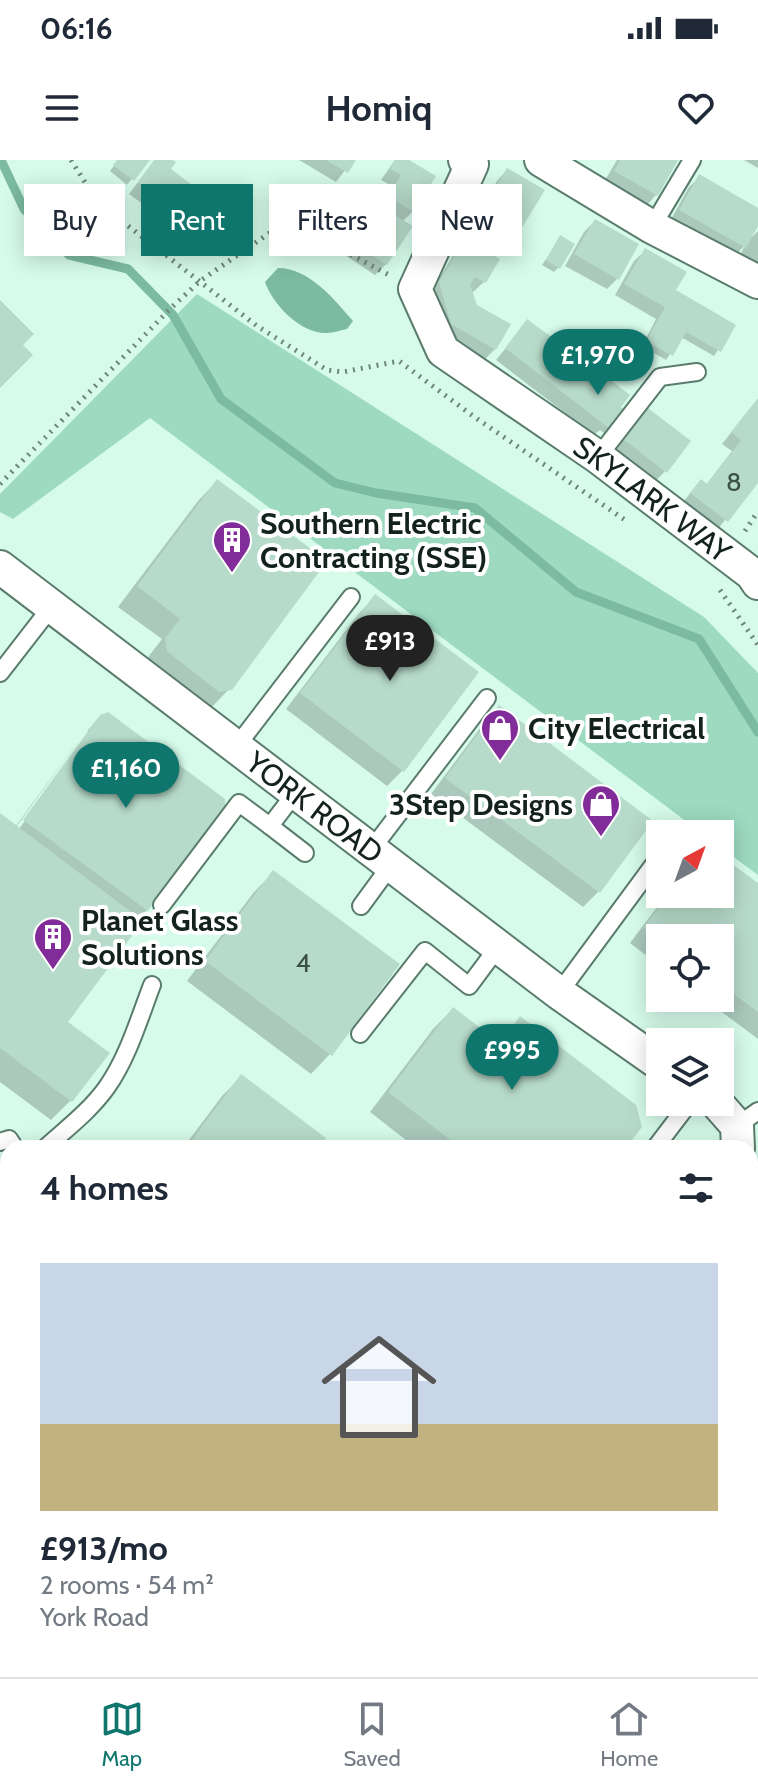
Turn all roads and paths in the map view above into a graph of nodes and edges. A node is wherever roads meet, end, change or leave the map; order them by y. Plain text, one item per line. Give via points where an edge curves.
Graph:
1 (71, 160) edge
2 (541, 160) edge
3 (692, 160) edge
4 (471, 161) edge
5 (652, 227) junction
6 (200, 281) junction
7 (758, 282) edge
8 (415, 289) junction
9 (697, 372) dead end
10 (598, 457) junction
11 (0, 484) edge
12 (638, 529) dead end
13 (0, 567) edge
14 (755, 578) edge
15 (351, 597) dead end
16 (52, 606) junction
17 (758, 645) edge
18 (0, 673) edge
19 (487, 698) dead end
20 (236, 747) junction
21 (296, 792) junction
22 (270, 826) junction
23 (305, 853) dead end
24 (381, 858) junction
25 (646, 875) edge
26 (162, 905) dead end
27 (361, 906) dead end
28 (498, 947) junction
29 (152, 985) dead end
30 (559, 993) junction
31 (360, 1034) dead end
32 (646, 1055) edge
33 (679, 1116) edge
34 (54, 1140) edge
35 (661, 1140) edge

1 - 6 path via 118,218
2 - 5 street
3 - 5 lane
4 - 8 street
5 - 7 street
6 - 8 path via 271,232 298,233 312,234
6 - 11 path
6 - 12 path via 257,326 327,370 399,361
8 - 10 street, SKYLARK WAY via 443,351
9 - 10 lane via 660,377
10 - 14 street, SKYLARK WAY
13 - 16 street, YORK ROAD
14 - 17 path via 714,581
15 - 20 lane
16 - 18 lane
16 - 20 street, YORK ROAD
19 - 24 lane
20 - 21 street, YORK ROAD
21 - 22 lane
21 - 24 street, YORK ROAD
22 - 23 lane
22 - 26 lane via 239,803
24 - 27 lane
24 - 28 street, YORK ROAD
25 - 30 lane
28 - 30 street, YORK ROAD
28 - 31 lane via 469,986 425,951
29 - 34 lane via 106,1089
30 - 32 street, YORK ROAD
33 - 35 lane

